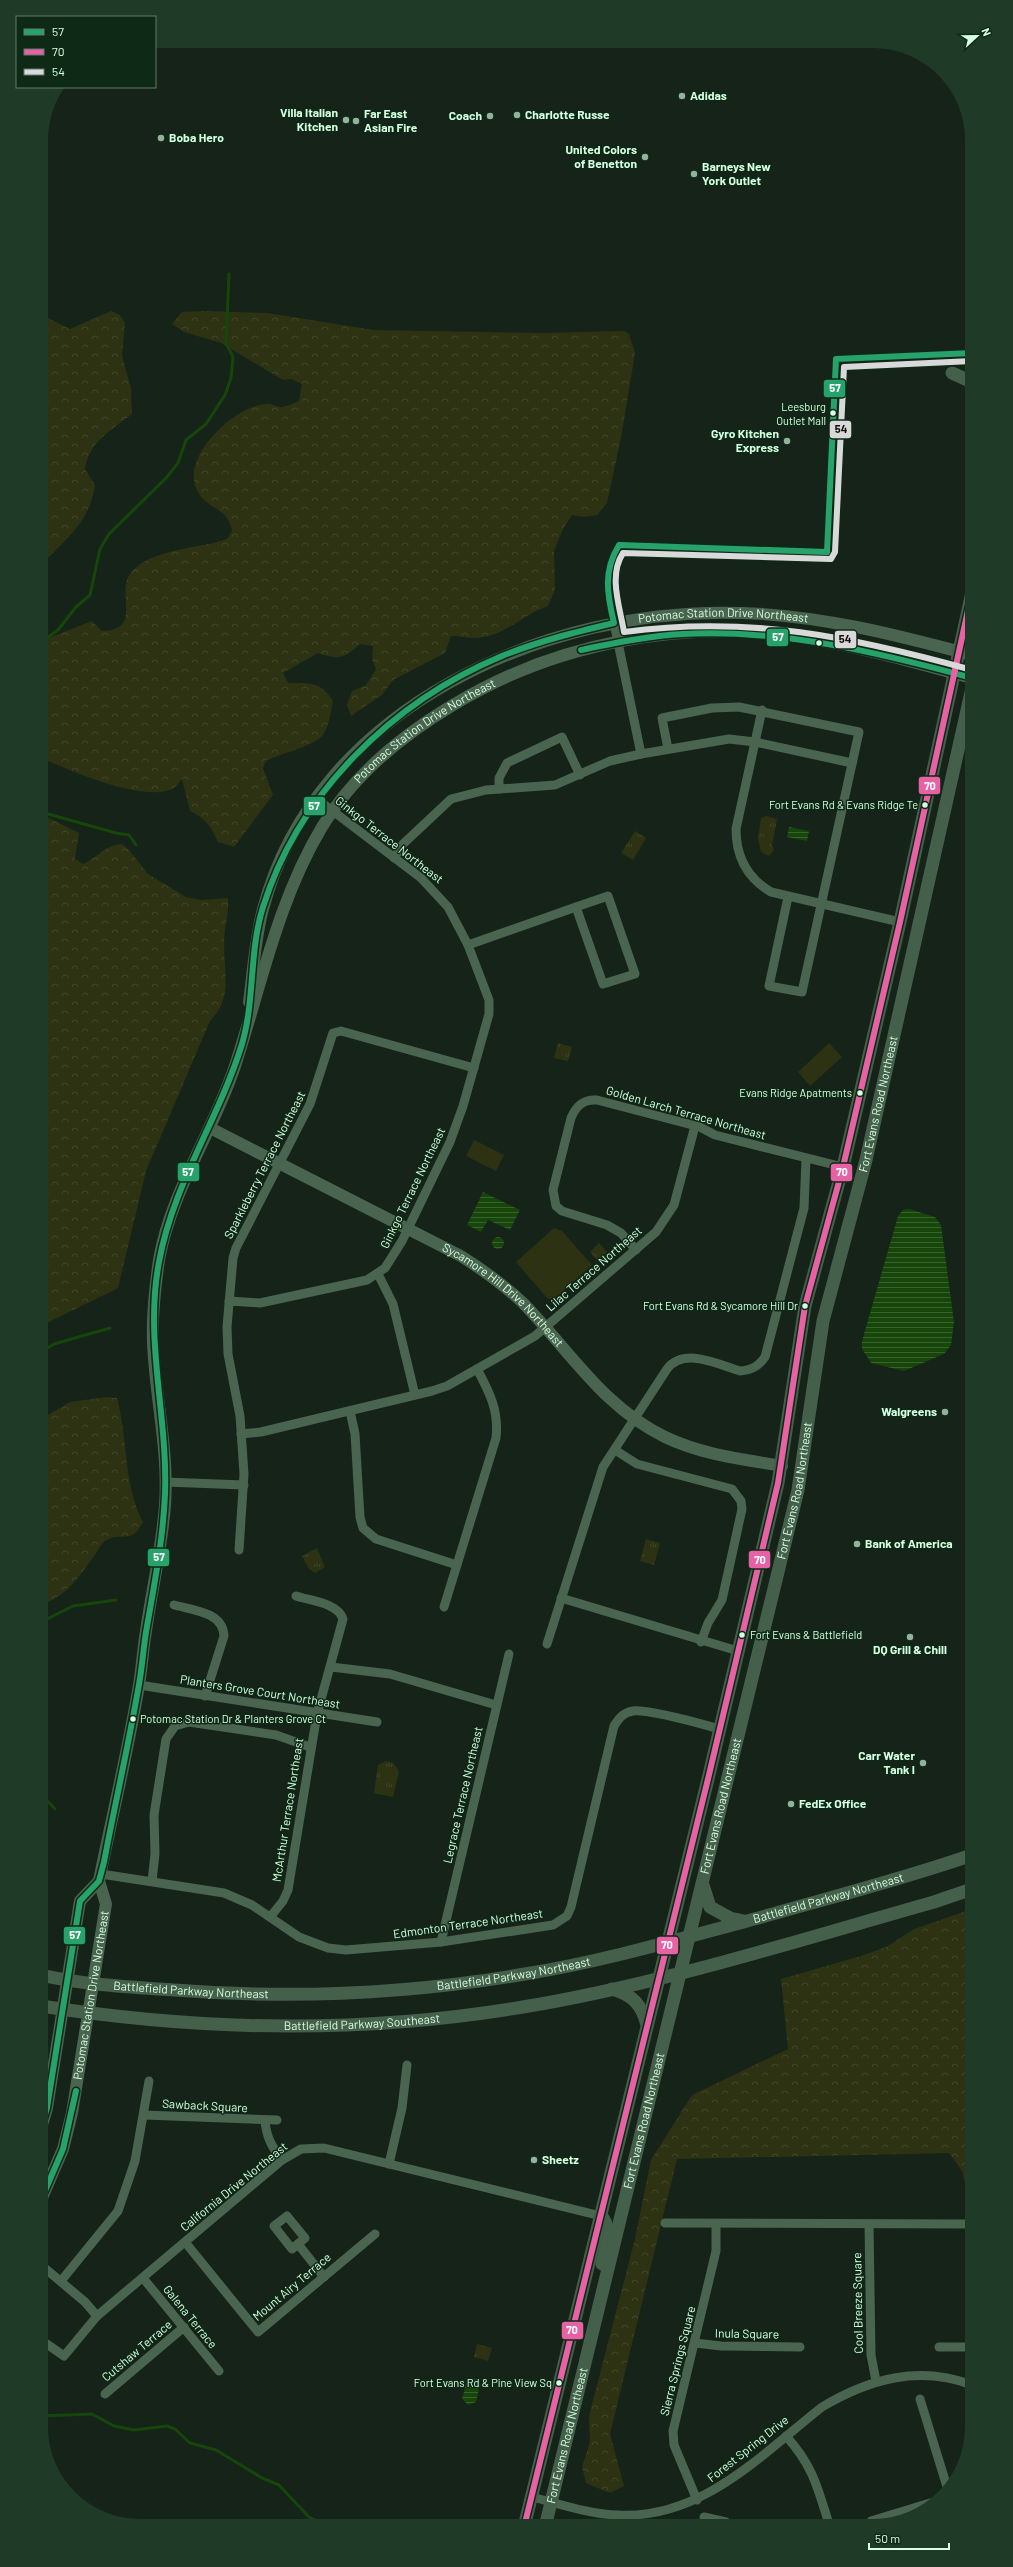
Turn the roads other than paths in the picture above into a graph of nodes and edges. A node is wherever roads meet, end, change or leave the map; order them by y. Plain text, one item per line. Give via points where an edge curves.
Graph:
1 (952, 373) dead end
2 (965, 379) edge
3 (614, 623) junction
4 (618, 641) junction
5 (965, 654) edge
6 (965, 656) edge
7 (955, 673) junction
8 (965, 676) edge
9 (762, 710) junction
10 (965, 719) edge
11 (755, 742) junction
12 (668, 749) junction
13 (641, 754) junction
14 (852, 764) junction
15 (580, 775) junction
16 (499, 789) junction
17 (317, 798) junction
18 (333, 811) junction
19 (394, 858) junction
20 (788, 898) junction
21 (821, 904) junction
22 (576, 907) junction
23 (900, 922) junction
24 (468, 945) junction
25 (246, 1029) junction
26 (474, 1068) junction
27 (695, 1126) junction
28 (210, 1128) junction
29 (806, 1159) junction
30 (280, 1164) junction
31 (843, 1167) junction
32 (408, 1229) junction
33 (636, 1250) junction
34 (378, 1274) junction
35 (229, 1301) junction
36 (544, 1328) junction
37 (477, 1369) junction
38 (415, 1395) junction
39 (350, 1411) junction
40 (636, 1419) junction
41 (241, 1434) junction
42 (615, 1450) junction
43 (782, 1466) junction
44 (166, 1482) junction
45 (244, 1485) junction
46 (239, 1550) dead end
47 (456, 1565) junction
48 (296, 1596) dead end
49 (561, 1598) junction
50 (174, 1605) dead end
51 (444, 1607) dead end
52 (702, 1642) junction
53 (547, 1644) dead end
54 (738, 1651) junction
55 (509, 1654) dead end
56 (331, 1667) junction
57 (139, 1685) junction
58 (205, 1696) junction
59 (496, 1705) junction
60 (317, 1714) junction
61 (377, 1722) dead end
62 (720, 1728) junction
63 (310, 1747) junction
64 (965, 1857) edge
65 (100, 1878) junction
66 (152, 1881) junction
67 (703, 1884) junction
68 (965, 1891) edge
69 (271, 1916) junction
70 (746, 1921) junction
71 (688, 1937) junction
72 (441, 1942) junction
73 (667, 1942) junction
74 (680, 1972) junction
75 (48, 1976) edge
76 (659, 1977) junction
77 (67, 1980) junction
78 (93, 1983) junction
79 (612, 1988) junction
80 (48, 2007) edge
81 (62, 2009) junction
82 (87, 2013) junction
83 (647, 2026) junction
84 (407, 2064) dead end
85 (149, 2081) dead end
86 (48, 2101) edge
87 (144, 2115) junction
88 (265, 2120) junction
89 (277, 2120) dead end
90 (282, 2160) junction
91 (389, 2164) junction
92 (48, 2185) edge
93 (601, 2216) junction
94 (665, 2223) dead end
95 (716, 2224) junction
96 (869, 2224) junction
97 (965, 2224) edge
98 (375, 2234) dead end
99 (185, 2242) junction
100 (298, 2244) dead end
101 (48, 2271) edge
102 (324, 2276) junction
103 (143, 2278) junction
104 (61, 2281) junction
105 (97, 2316) junction
106 (595, 2323) junction
107 (184, 2327) junction
108 (695, 2343) junction
109 (48, 2345) edge
110 (800, 2347) dead end
111 (939, 2347) dead end
112 (965, 2347) edge
113 (219, 2371) dead end
114 (876, 2381) junction
115 (965, 2383) edge
116 (105, 2394) dead end
117 (920, 2399) dead end
118 (786, 2436) junction
119 (946, 2483) edge
120 (532, 2497) junction
121 (697, 2500) junction
122 (551, 2502) junction
123 (921, 2506) edge
124 (704, 2517) dead end
125 (879, 2518) edge
126 (527, 2519) edge
127 (547, 2519) edge
128 (713, 2519) edge
129 (827, 2519) edge

1 - 2 main road
3 - 4 street
3 - 5 street, Potomac Station Drive Northeast via 676,614 765,614 822,621
3 - 17 street, Potomac Station Drive Northeast via 545,640 506,654 435,691 387,724 362,746
4 - 7 street, Potomac Station Drive Northeast via 695,632 786,636 837,644
4 - 13 street
4 - 18 street, Potomac Station Drive Northeast via 542,663 464,698 400,739 365,771
6 - 7 main road, Fort Evans Road Northeast
7 - 8 street, Potomac Station Drive Northeast
7 - 23 main road, Fort Evans Road Northeast
9 - 11 street
9 - 12 street via 729,707 662,718
9 - 14 street via 859,732
10 - 67 main road, Fort Evans Road Northeast via 868,1153 823,1321 798,1490
11 - 12 street via 717,740
11 - 14 street
11 - 20 street via 736,829 736,843 739,856 752,878 771,892
12 - 13 street
13 - 15 street via 610,761
14 - 21 street
15 - 16 street via 555,785
15 - 16 street via 562,737 507,763 499,778
16 - 19 street via 451,799 403,844
17 - 18 street, Ginkgo Terrace Northeast
17 - 25 street, Potomac Station Drive Northeast via 296,831 278,867 263,909
18 - 19 street, Ginkgo Terrace Northeast
18 - 25 street, Potomac Station Drive Northeast via 306,856 283,906
19 - 24 street, Ginkgo Terrace Northeast via 436,892 459,924
20 - 21 street
20 - 21 street via 769,986 802,992
21 - 23 street
22 - 22 street via 608,896 635,974 604,984
22 - 24 street
23 - 31 main road, Fort Evans Road Northeast
24 - 26 street, Ginkgo Terrace Northeast via 489,1000 486,1026
25 - 28 street, Potomac Station Drive Northeast
26 - 30 street, Sparkleberry Terrace Northeast via 336,1032 331,1037 316,1092
26 - 32 street, Ginkgo Terrace Northeast via 450,1142
27 - 29 street, Golden Larch Terrace Northeast via 715,1135
27 - 33 street, Lilac Terrace Northeast via 674,1205 656,1232
27 - 33 street, Golden Larch Terrace Northeast via 596,1100 585,1101 574,1110 552,1190 556,1206 568,1215 608,1225 620,1232
28 - 30 street, Sycamore Hill Drive Northeast
28 - 44 street, Potomac Station Drive Northeast via 177,1195 159,1259 154,1300 153,1344
29 - 31 street, Golden Larch Terrace Northeast
29 - 40 street via 804,1208 765,1357 754,1368 740,1371 697,1359 679,1358 666,1369
30 - 32 street, Sycamore Hill Drive Northeast
30 - 35 street, Sparkleberry Terrace Northeast via 236,1248
31 - 43 main road, Fort Evans Road Northeast via 805,1306
32 - 34 street, Ginkgo Terrace Northeast via 392,1260
32 - 36 street, Sycamore Hill Drive Northeast via 460,1256 491,1276 523,1304
33 - 36 street, Lilac Terrace Northeast
34 - 35 street, Ginkgo Terrace Northeast via 367,1280 260,1303
34 - 38 street via 393,1304
35 - 41 street, Sparkleberry Terrace Northeast via 228,1354
36 - 37 street, Lilac Terrace Northeast via 512,1350
36 - 40 street, Sycamore Hill Drive Northeast via 593,1384
37 - 38 street, Lilac Terrace Northeast via 447,1386
37 - 47 street via 493,1398 496,1438
38 - 39 street, Lilac Terrace Northeast
39 - 41 street, Lilac Terrace Northeast via 261,1432
39 - 47 street via 355,1434 360,1517 363,1528 376,1539
40 - 42 street
40 - 43 street, Sycamore Hill Drive Northeast via 664,1436 699,1451 729,1459
41 - 45 street, Sparkleberry Terrace Northeast
42 - 49 street via 603,1466 597,1481
42 - 52 street via 637,1464 732,1489 741,1501 742,1509 722,1600 708,1623
43 - 54 main road, Fort Evans Road Northeast
44 - 45 street
44 - 57 street, Potomac Station Drive Northeast
45 - 46 street, Sparkleberry Terrace Northeast
47 - 51 street
48 - 56 street, McArthur Terrace Northeast via 341,1612 343,1627
49 - 52 street
49 - 53 street
50 - 58 street via 216,1618 224,1629
52 - 54 street
54 - 62 main road, Fort Evans Road Northeast
55 - 59 street, Legrace Terrace Northeast
56 - 59 street via 390,1674
56 - 60 street, McArthur Terrace Northeast
57 - 58 street, Planters Grove Court Northeast
57 - 65 street, Potomac Station Drive Northeast
58 - 60 street, Planters Grove Court Northeast
59 - 72 street, Legrace Terrace Northeast
60 - 61 street, Planters Grove Court Northeast
60 - 63 street, McArthur Terrace Northeast
62 - 72 street, Edmonton Terrace Northeast via 640,1711 625,1714 614,1726 567,1916 554,1924
62 - 73 main road, Fort Evans Road Northeast
63 - 66 street via 276,1735 189,1722 175,1726 166,1738 154,1815 155,1854
63 - 69 street, McArthur Terrace Northeast via 288,1890
64 - 70 main road, Battlefield Parkway Northeast via 882,1884
65 - 66 street, Edmonton Terrace Northeast
65 - 77 street via 80,1901
65 - 78 street, Potomac Station Drive Northeast via 106,1904
66 - 69 street, Edmonton Terrace Northeast via 224,1893
67 - 70 main road via 710,1907 730,1918
67 - 71 main road, Fort Evans Road Northeast
68 - 74 main road
69 - 72 street, Edmonton Terrace Northeast via 299,1937 328,1948 346,1950
70 - 71 main road, Battlefield Parkway Northeast
71 - 73 main road, Battlefield Parkway Northeast
71 - 74 main road, Fort Evans Road Northeast
73 - 76 main road, Fort Evans Road Northeast
73 - 78 main road, Battlefield Parkway Northeast via 527,1974 418,1989 351,1994 211,1993
74 - 76 main road, Battlefield Parkway Southeast
74 - 106 main road, Fort Evans Road Northeast
75 - 77 main road, Battlefield Parkway Northeast
76 - 79 main road, Battlefield Parkway Southeast
76 - 83 main road, Fort Evans Road Northeast
77 - 78 main road, Battlefield Parkway Northeast
77 - 81 street
78 - 82 street, Potomac Station Drive Northeast
79 - 82 main road, Battlefield Parkway Southeast via 523,2007 388,2023 211,2025
79 - 83 main road via 631,1996 638,2003
80 - 81 main road, Battlefield Parkway Southeast
81 - 82 main road, Battlefield Parkway Southeast
81 - 86 street
82 - 92 street, Potomac Station Drive Northeast via 70,2119
83 - 93 main road, Fort Evans Road Northeast
84 - 91 street via 402,2108
85 - 87 street, Sawback Square
87 - 88 street, Sawback Square
87 - 104 street, Sawback Square via 135,2161 118,2211
88 - 89 street, Sawback Square
88 - 90 street via 266,2135
90 - 91 street, California Drive Northeast via 300,2149 312,2147
90 - 99 street, California Drive Northeast
91 - 93 street, California Drive Northeast
93 - 106 main road via 606,2220 608,2227
93 - 120 main road, Fort Evans Road Northeast
94 - 95 street
95 - 96 street
95 - 108 street, Sierra Springs Square via 716,2251
96 - 97 street
96 - 114 street, Cool Breeze Square via 871,2355
98 - 102 street, Mount Airy Terrace
99 - 102 street, Mount Airy Terrace via 258,2332
99 - 103 street, California Drive Northeast
100 - 102 street
101 - 104 street
103 - 105 street, California Drive Northeast
103 - 107 street, Galena Terrace
104 - 105 street
105 - 109 street, California Drive Northeast via 64,2356
106 - 122 main road, Fort Evans Road Northeast
107 - 113 street, Galena Terrace
107 - 116 street, Cutshaw Terrace
108 - 110 street, Inula Square
108 - 121 street, Sierra Springs Square via 673,2431 674,2445
111 - 112 street
114 - 115 street, Forest Spring Drive via 898,2377 936,2377
114 - 118 street, Forest Spring Drive via 840,2396 822,2407
117 - 119 street
118 - 121 street, Forest Spring Drive via 726,2483
118 - 129 street via 810,2466
120 - 122 street, Forest Spring Drive
120 - 126 main road, Fort Evans Road Northeast
121 - 122 street, Forest Spring Drive via 662,2512 618,2515 597,2513
122 - 127 main road, Fort Evans Road Northeast
123 - 125 street
124 - 128 street

